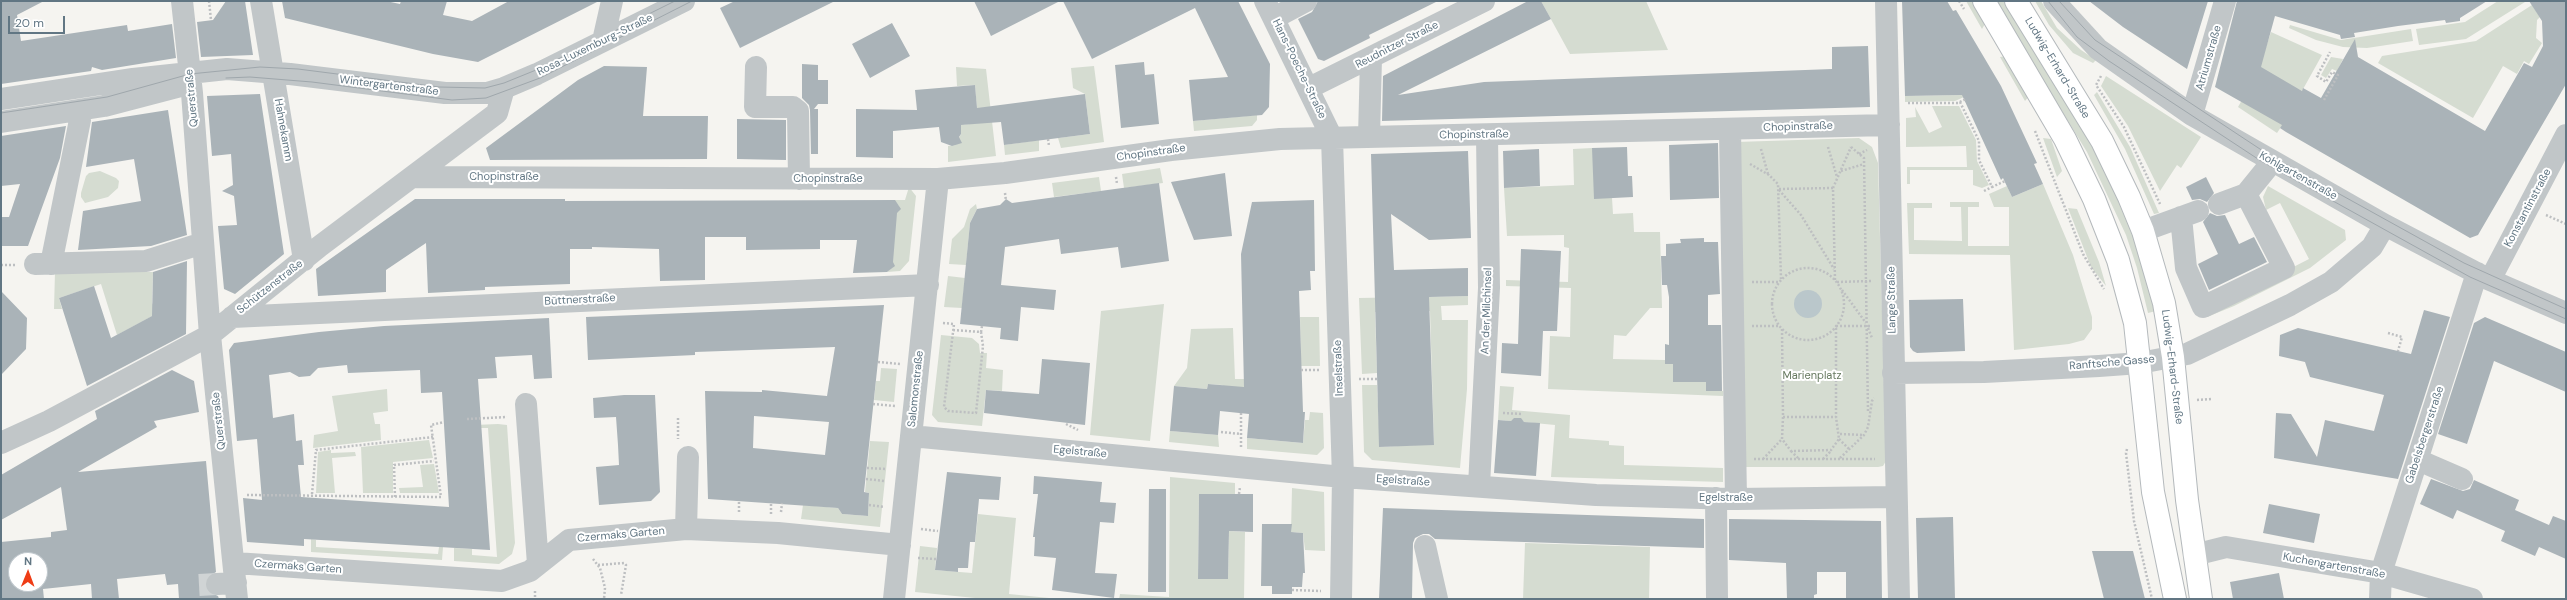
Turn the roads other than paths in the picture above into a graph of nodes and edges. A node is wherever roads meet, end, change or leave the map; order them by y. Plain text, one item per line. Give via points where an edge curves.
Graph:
1 (182, 1) edge
2 (261, 1) edge
3 (612, 1) edge
4 (684, 1) edge
5 (1306, 1) edge
6 (1484, 1) edge
7 (1886, 1) edge
8 (1984, 1) edge
9 (2016, 1) edge
10 (2054, 1) edge
11 (2225, 1) edge
12 (1270, 10) edge
13 (603, 41) junction
14 (1371, 58) junction
15 (756, 67) dead end
16 (273, 74) junction
17 (190, 78) junction
18 (504, 88) junction
19 (1309, 88) junction
20 (1, 100) edge
21 (2192, 115) junction
22 (80, 120) dead end
23 (1, 122) edge
24 (1889, 125) junction
25 (1730, 129) junction
26 (1487, 135) junction
27 (2566, 135) edge
28 (1369, 137) junction
29 (1332, 138) junction
30 (2272, 162) junction
31 (414, 177) junction
32 (799, 179) junction
33 (938, 179) junction
34 (2246, 194) junction
35 (2219, 204) dead end
36 (2385, 225) junction
37 (2143, 231) junction
38 (203, 243) junction
39 (304, 260) junction
40 (2484, 276) junction
41 (928, 285) junction
42 (2566, 313) edge
43 (232, 317) junction
44 (210, 335) junction
45 (2173, 357) junction
46 (2140, 363) junction
47 (1893, 373) junction
48 (527, 410) road end
49 (911, 436) junction
50 (1, 444) edge
51 (688, 457) dead end
52 (2418, 460) junction
53 (1343, 476) junction
54 (2462, 479) dead end
55 (1479, 486) junction
56 (1896, 497) junction
57 (1726, 498) junction
58 (686, 529) junction
59 (1425, 546) dead end
60 (907, 551) junction
61 (2194, 555) junction
62 (538, 564) junction
63 (2381, 573) junction
64 (231, 582) edge
65 (1334, 595) edge
66 (894, 599) edge
67 (1436, 599) edge
68 (1716, 599) edge
69 (1899, 599) edge
70 (2175, 599) edge
71 (2201, 599) edge
72 (2380, 599) edge
73 (2472, 599) edge

1 - 17 street, Querstraße
2 - 16 street, Hahnekamm
3 - 13 street
4 - 13 street, Rosa-Luxemburg-Straße
5 - 12 street
6 - 14 street, Reudnitzer Straße
7 - 24 street, Lange Straße
8 - 46 main road via 2065,139 2094,199 2118,260 2135,323
9 - 37 main road, Ludwig-Erhard-Straße via 2102,141
10 - 21 street, Kohlgartenstraße via 2098,49
11 - 21 street, Atriumstraße
12 - 19 street, Hans-Poeche-Straße
13 - 18 street, Rosa-Luxemburg-Straße
14 - 19 street, Reudnitzer Straße
14 - 28 street
15 - 32 street via 755,107 793,107 798,111
16 - 17 street, Wintergartenstraße via 227,74
16 - 18 street, Wintergartenstraße via 462,95
16 - 39 street, Hahnekamm
17 - 20 street
17 - 23 street via 104,106
17 - 38 street, Querstraße
18 - 31 street, Schützenstraße via 497,113
19 - 29 street, Hans-Poeche-Straße
21 - 30 street, Kohlgartenstraße
22 - 38 street via 43,264 146,261
24 - 25 street, Chopinstraße
24 - 47 street, Lange Straße
25 - 26 street, Chopinstraße
25 - 57 street
26 - 28 street, Chopinstraße
26 - 55 street, An der Milchinsel via 1489,288
27 - 40 street, Konstantinstraße
28 - 29 street, Chopinstraße
29 - 33 street, Chopinstraße via 1280,139 1171,150 1005,174
29 - 53 street, Inselstraße
30 - 34 street
30 - 36 street, Kohlgartenstraße
31 - 32 street, Chopinstraße
31 - 39 street, Schützenstraße via 343,220
32 - 33 street, Chopinstraße
33 - 41 street, Salomonstraße
34 - 35 street
34 - 37 street via 2284,268 2203,307 2186,268 2189,214
36 - 40 street, Kohlgartenstraße
36 - 45 street, Ranftsche Gasse via 2372,247 2331,282 2229,335 2192,352
37 - 45 main road, Ludwig-Erhard-Straße via 2164,303
38 - 44 street, Querstraße
39 - 43 street, Schützenstraße
40 - 42 street, Kohlgartenstraße
40 - 52 street, Gabelsbergerstraße
41 - 43 street, Büttnerstraße
41 - 49 street, Salomonstraße
43 - 44 street, Schützenstraße
44 - 50 street, Schützenstraße
44 - 64 street, Querstraße
45 - 46 street, Ranftsche Gasse
45 - 61 main road, Ludwig-Erhard-Straße
46 - 47 street, Ranftsche Gasse via 1984,372
46 - 70 main road via 2153,492
47 - 56 street, Lange Straße
48 - 62 street
49 - 53 street, Egelstraße
49 - 60 street, Salomonstraße
51 - 58 street
52 - 54 street
52 - 63 street, Gabelsbergerstraße
53 - 55 street, Egelstraße
53 - 65 street, Inselstraße
55 - 57 street, Egelstraße via 1596,496
56 - 57 street, Egelstraße
56 - 69 street, Lange Straße
57 - 68 street
58 - 60 street, Czermaks Garten via 778,533
58 - 62 street, Czermaks Garten via 569,540
59 - 67 street
60 - 66 street, Salomonstraße
61 - 63 street, Kuchengartenstraße via 2226,547
61 - 71 main road, Ludwig-Erhard-Straße
62 - 64 street, Czermaks Garten via 530,571 502,581
63 - 72 street, Gabelsbergerstraße
63 - 73 street, Kuchengartenstraße

